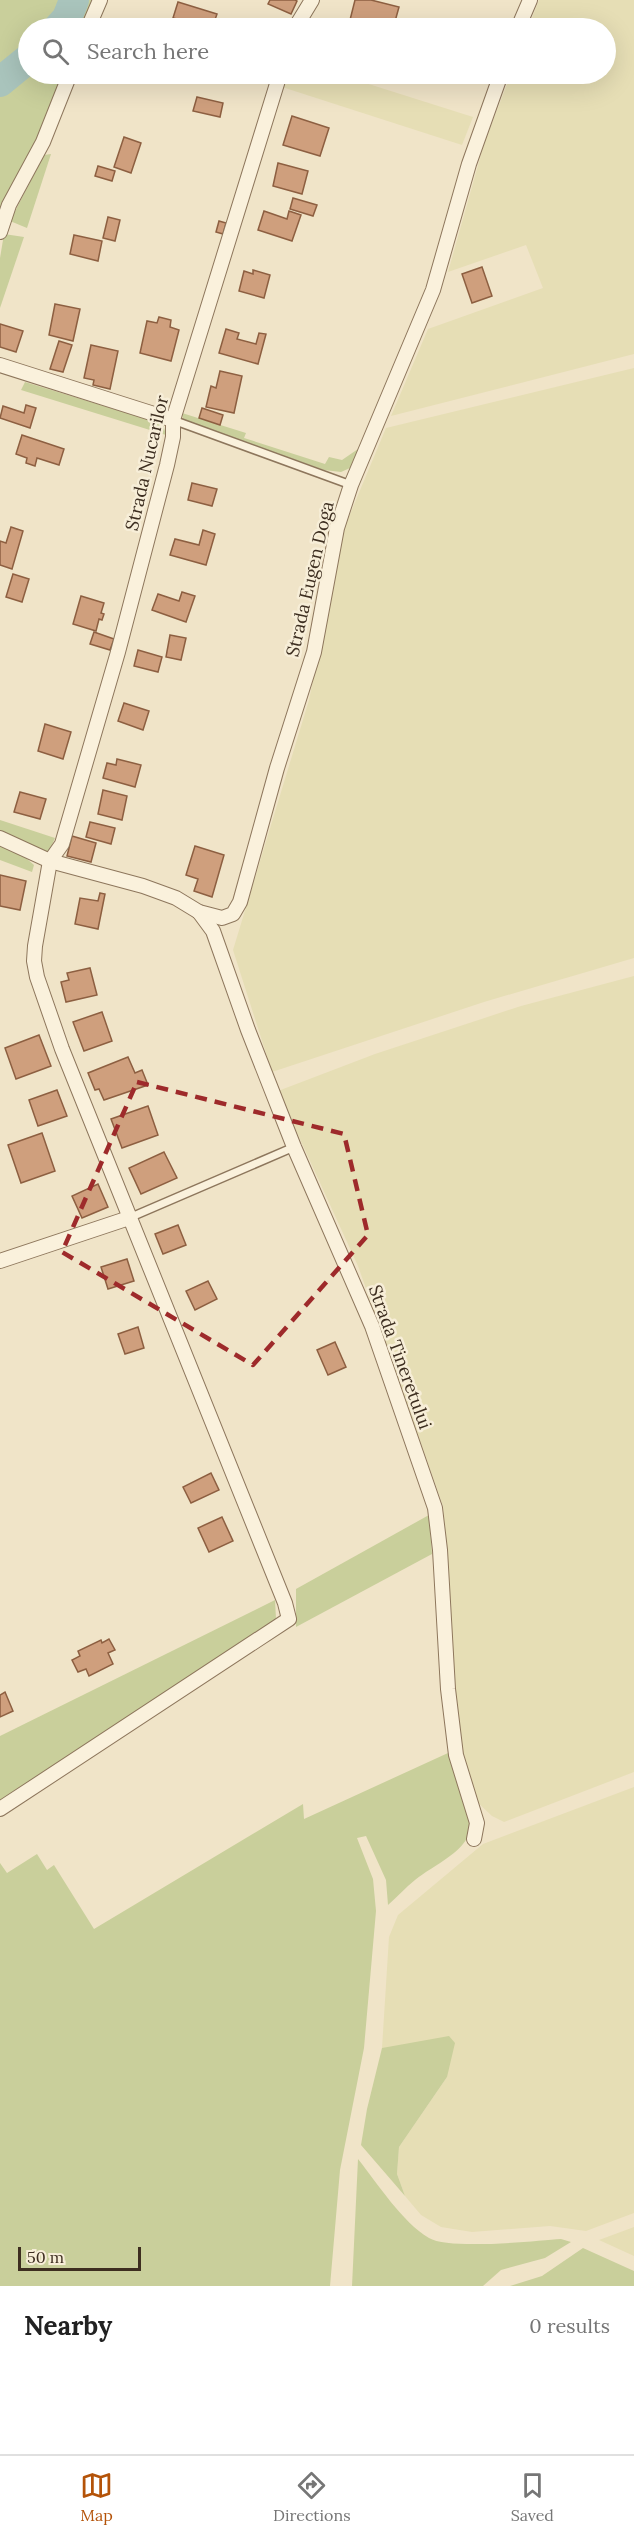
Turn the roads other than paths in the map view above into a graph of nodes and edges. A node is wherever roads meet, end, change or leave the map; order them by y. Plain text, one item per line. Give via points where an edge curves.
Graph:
1 (100, 0) edge
2 (312, 0) edge
3 (530, 0) edge
4 (92, 18) edge
5 (301, 18) edge
6 (522, 18) edge
7 (66, 84) edge
8 (277, 84) edge
9 (497, 84) edge
10 (0, 232) edge
11 (0, 365) edge
12 (173, 420) junction
13 (351, 485) junction
14 (0, 838) edge
15 (50, 861) junction
16 (199, 912) junction
17 (294, 1147) junction
18 (129, 1218) junction
19 (0, 1262) edge
20 (0, 1809) edge
21 (474, 1839) dead end

1 - 4 street
2 - 5 street
3 - 6 street
7 - 10 street
8 - 12 street, Strada Nucarilor
9 - 13 street, Strada Eugen Doga via 469,164 433,290
11 - 12 street
12 - 13 lane
12 - 15 street, Strada Nucarilor via 167,465 118,652 62,844
13 - 16 street, Strada Eugen Doga via 337,528 314,652 240,902 233,914 222,918
14 - 15 street, Strada Eugen Doga
15 - 16 street, Strada Eugen Doga via 143,886 176,898
15 - 18 street via 35,946 36,969 62,1049
16 - 17 street, Strada Tineretului via 213,931
17 - 18 lane
17 - 21 street, Strada Tineretului via 372,1326 435,1508 454,1744 477,1824
18 - 19 street
18 - 20 street via 289,1619

